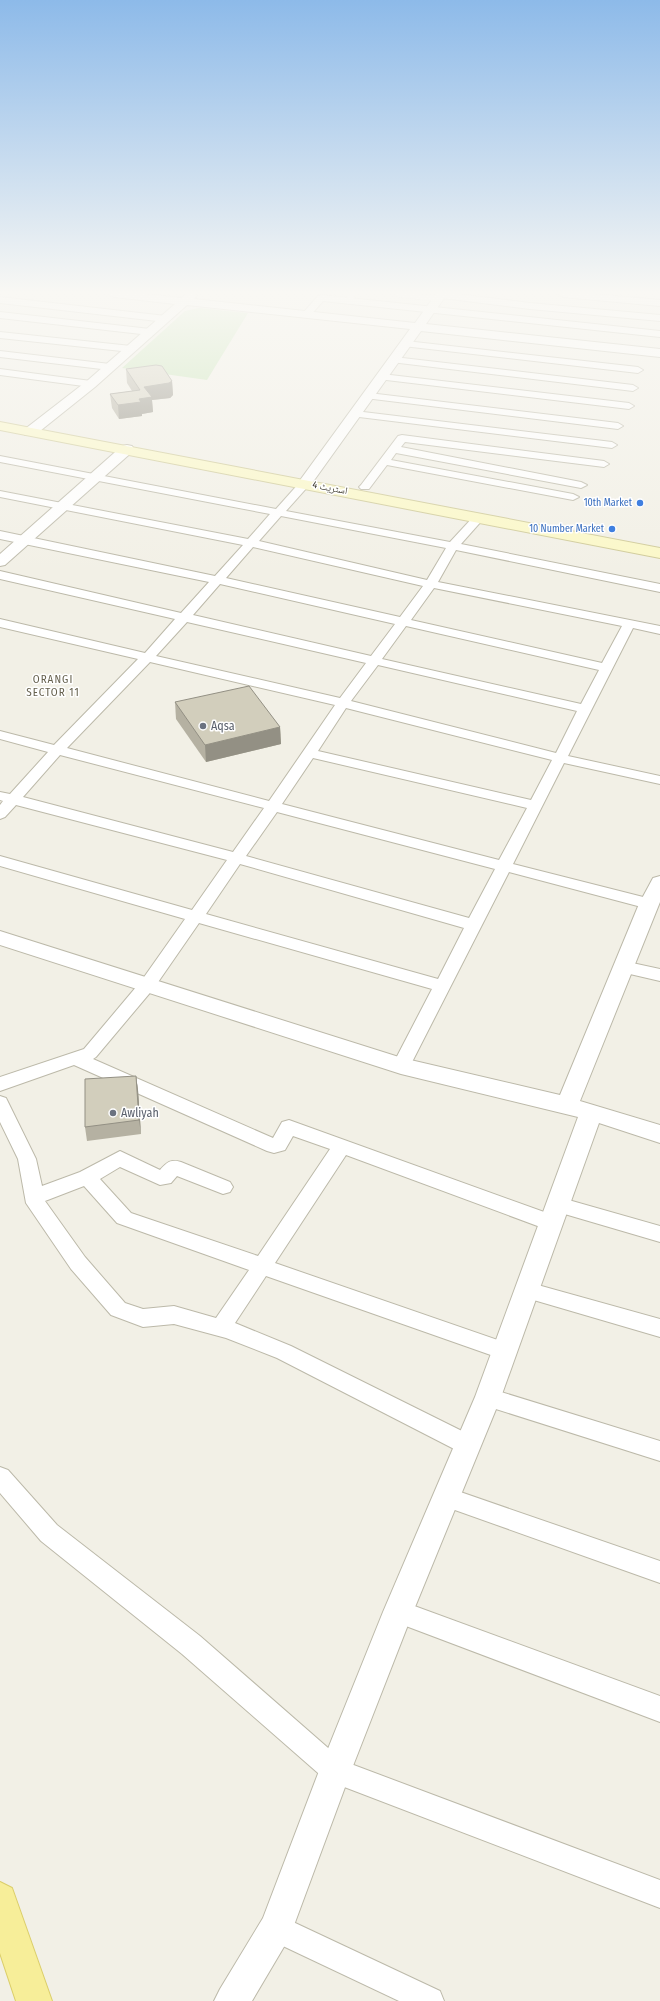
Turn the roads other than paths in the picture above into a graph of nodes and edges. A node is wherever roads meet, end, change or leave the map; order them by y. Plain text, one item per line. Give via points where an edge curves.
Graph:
1 (43, 387) edge
2 (86, 387) edge
3 (375, 387) edge
4 (466, 387) edge
5 (510, 387) edge
6 (628, 387) edge
7 (633, 388) dead end
8 (80, 392) junction
9 (507, 392) junction
10 (369, 396) junction
11 (629, 406) dead end
12 (498, 411) junction
13 (355, 414) junction
14 (0, 418) edge
15 (0, 426) edge
16 (618, 426) dead end
17 (34, 429) junction
18 (488, 431) junction
19 (612, 446) dead end
20 (127, 449) junction
21 (394, 449) junction
22 (0, 459) edge
23 (386, 462) junction
24 (604, 464) dead end
25 (95, 478) junction
26 (307, 480) junction
27 (581, 485) dead end
28 (365, 487) junction
29 (0, 494) edge
30 (573, 497) dead end
31 (62, 506) junction
32 (277, 514) junction
33 (479, 517) junction
34 (0, 535) edge
35 (24, 540) junction
36 (660, 542) edge
37 (250, 543) junction
38 (453, 546) junction
39 (660, 552) edge
40 (0, 562) edge
41 (0, 575) edge
42 (216, 580) junction
43 (431, 584) junction
44 (660, 588) edge
45 (185, 616) junction
46 (402, 622) junction
47 (0, 623) edge
48 (629, 624) junction
49 (660, 630) edge
50 (148, 657) junction
51 (374, 660) junction
52 (607, 668) junction
53 (343, 703) junction
54 (585, 709) junction
55 (0, 735) edge
56 (57, 750) junction
57 (309, 753) junction
58 (560, 758) junction
59 (660, 780) edge
60 (6, 798) edge
61 (273, 806) junction
62 (536, 806) junction
63 (0, 814) edge
64 (236, 858) junction
65 (0, 861) edge
66 (504, 868) junction
67 (655, 897) edge
68 (195, 916) junction
69 (474, 925) junction
70 (0, 938) edge
71 (623, 967) junction
72 (660, 975) edge
73 (148, 984) junction
74 (442, 986) junction
75 (75, 1058) junction
76 (401, 1066) junction
77 (0, 1084) edge
78 (0, 1103) edge
79 (579, 1109) junction
80 (660, 1134) edge
81 (341, 1146) junction
82 (87, 1177) junction
83 (223, 1187) dead end
84 (35, 1196) junction
85 (554, 1214) junction
86 (660, 1234) edge
87 (262, 1266) junction
88 (527, 1290) junction
89 (221, 1328) junction
90 (660, 1328) edge
91 (504, 1351) junction
92 (488, 1397) junction
93 (468, 1445) junction
94 (660, 1451) edge
95 (0, 1477) edge
96 (446, 1497) junction
97 (660, 1572) edge
98 (398, 1612) junction
99 (660, 1709) edge
100 (335, 1771) junction
101 (660, 1894) edge
102 (0, 1900) edge
103 (276, 1928) junction
104 (34, 2001) edge
105 (232, 2001) edge
106 (430, 2001) edge

1 - 8 street
2 - 8 street
3 - 10 street
4 - 9 street
5 - 9 street
6 - 7 street
8 - 17 street
9 - 11 street
9 - 12 street
10 - 12 street
10 - 13 street
12 - 16 street
12 - 18 street
13 - 18 street
13 - 26 street
14 - 17 main road, اسٹریٹ 4
15 - 17 main road, اسٹریٹ 4
17 - 20 main road, اسٹریٹ 4
17 - 26 main road, اسٹریٹ 4
18 - 19 street
20 - 25 street
20 - 26 main road, اسٹریٹ 4
21 - 23 street
21 - 24 street via 402,438
21 - 27 street
22 - 25 street
23 - 28 street
23 - 30 street
25 - 31 street
25 - 32 street
26 - 28 main road, اسٹریٹ 4
26 - 32 street
26 - 33 main road, اسٹریٹ 4
28 - 36 main road, اسٹریٹ 4
29 - 31 street
31 - 35 street
31 - 37 street
32 - 37 street
32 - 38 street
33 - 38 street
33 - 39 main road, اسٹریٹ 4
34 - 35 street
35 - 40 street
35 - 42 street
37 - 42 street
37 - 43 street
38 - 43 street
38 - 44 street
41 - 45 street
42 - 45 street
42 - 46 street
43 - 46 street
43 - 48 street
45 - 50 street
45 - 51 street
46 - 51 street
46 - 52 street
47 - 50 street
48 - 49 street
48 - 52 street
50 - 53 street
50 - 56 street
51 - 53 street
51 - 54 street
52 - 54 street
53 - 57 street
53 - 58 street
54 - 58 street
55 - 56 street
56 - 60 street
56 - 61 street
57 - 61 street
57 - 62 street
58 - 59 street
58 - 62 street
60 - 63 street
60 - 64 street
61 - 64 street
61 - 66 street
62 - 66 street
64 - 68 street
64 - 69 street
65 - 68 street
66 - 67 street
66 - 69 street
67 - 71 street
68 - 73 street
68 - 74 street
69 - 74 street
70 - 73 street
71 - 72 street
71 - 79 street
73 - 75 street via 90,1053
73 - 76 street
74 - 76 street
75 - 77 street
75 - 81 street via 274,1146 278,1145 289,1127
76 - 79 street
78 - 84 street via 27,1159
79 - 80 street
79 - 85 street
81 - 85 street
81 - 87 street
82 - 83 street via 120,1158 160,1178 164,1178 172,1169 177,1168
82 - 84 street
82 - 87 street via 124,1218
84 - 89 street via 36,1203 78,1263 118,1309 143,1318 174,1315
85 - 86 street
85 - 88 street
87 - 89 street
87 - 91 street
88 - 90 street
88 - 91 street
89 - 93 street via 284,1352
91 - 92 street
92 - 93 street
92 - 94 street
93 - 96 street
95 - 100 street via 49,1533 191,1645
96 - 97 street
96 - 98 street
98 - 99 street
98 - 100 street
100 - 101 street
100 - 103 street
102 - 104 main road
103 - 105 street
103 - 106 street

